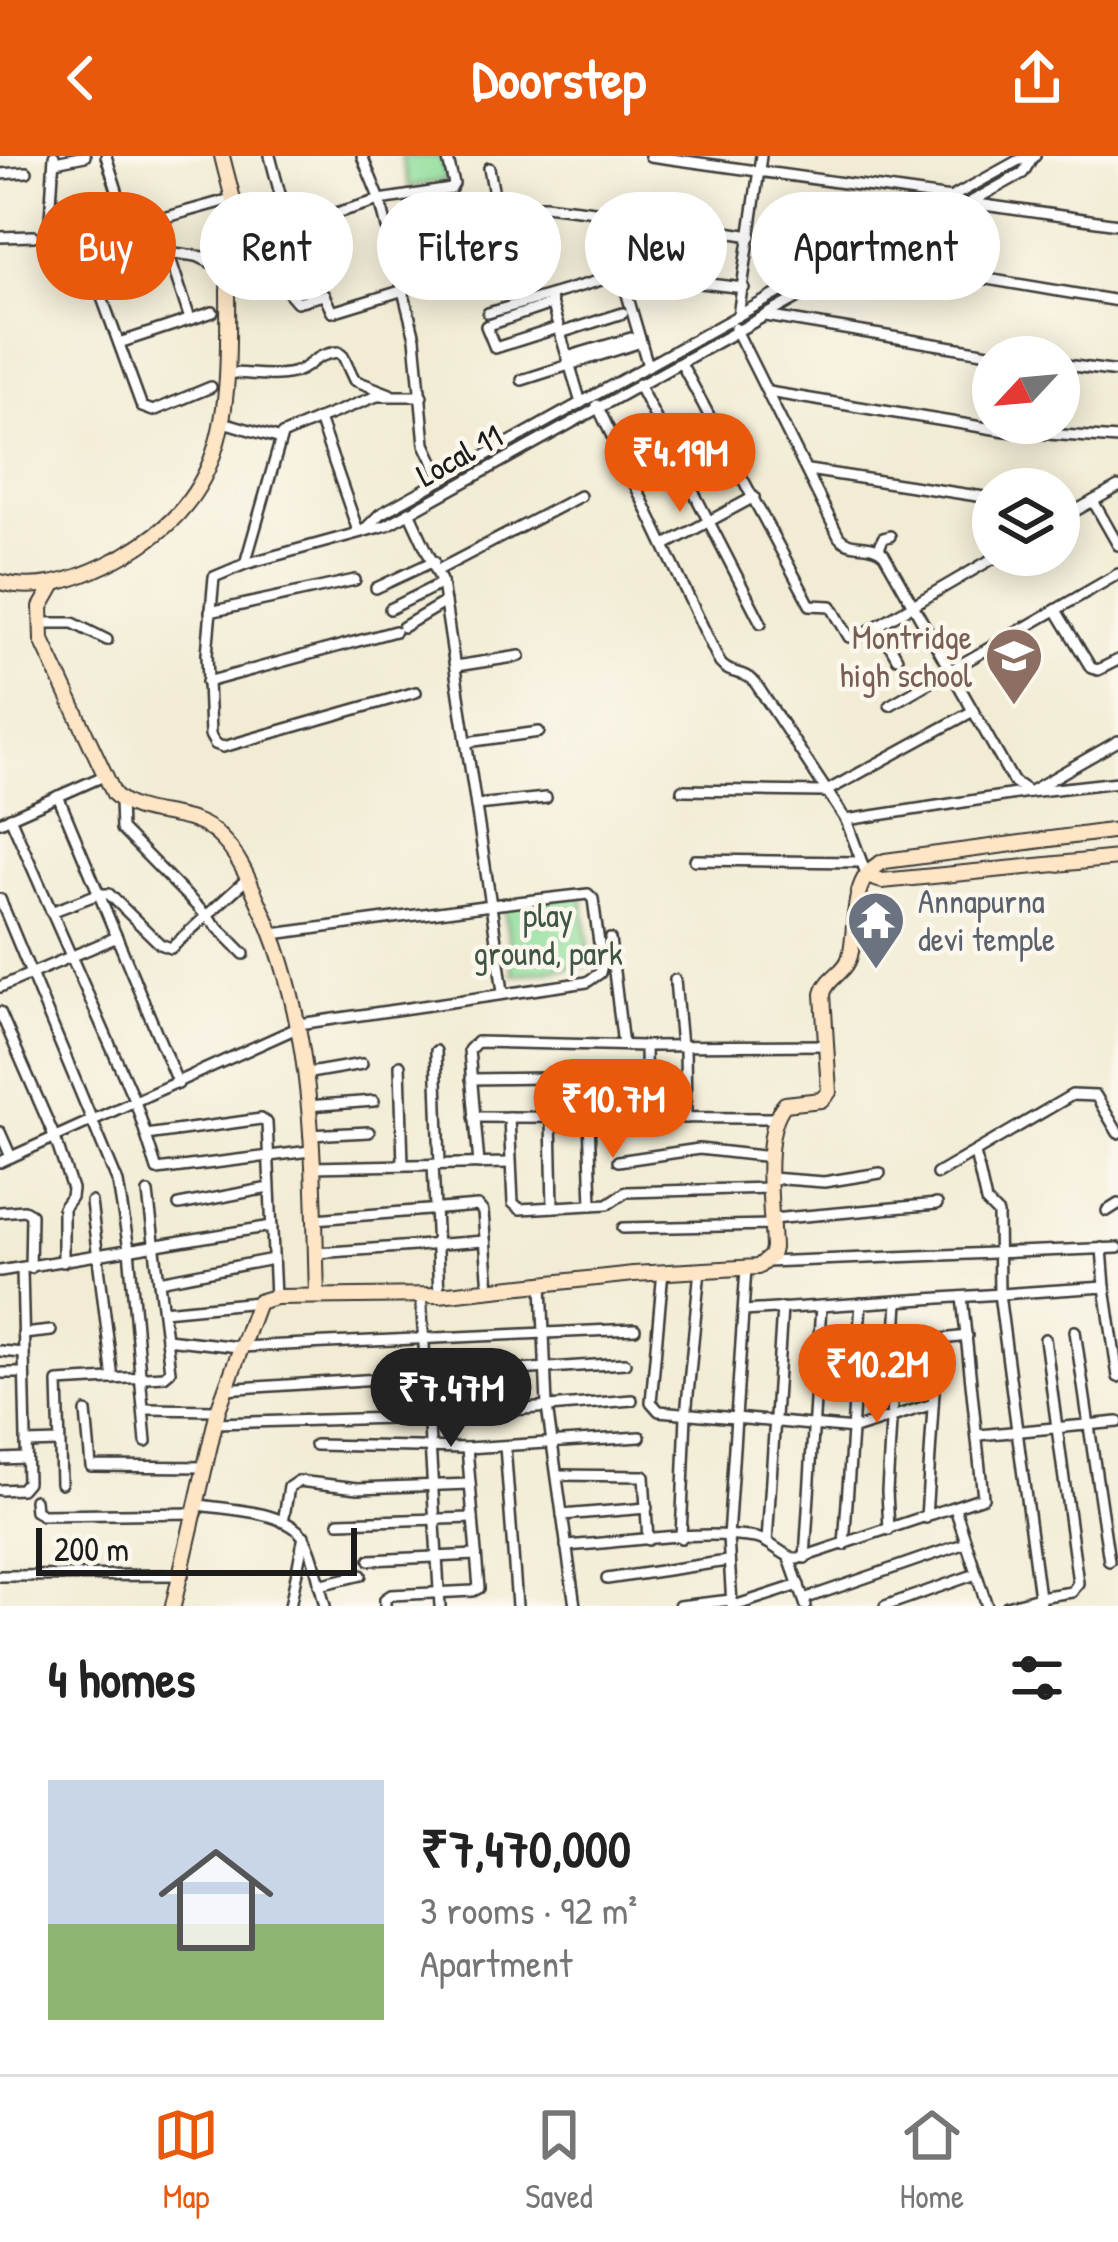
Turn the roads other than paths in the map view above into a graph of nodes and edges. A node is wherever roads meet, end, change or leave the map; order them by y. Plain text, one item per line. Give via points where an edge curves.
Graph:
1 (85, 156) edge
2 (106, 156) edge
3 (222, 156) edge
4 (270, 156) edge
5 (362, 156) edge
6 (447, 156) edge
7 (650, 156) edge
8 (761, 156) edge
9 (1034, 157) edge
10 (55, 159) edge
11 (489, 168) dead end
12 (760, 169) junction
13 (27, 172) dead end
14 (0, 174) edge
15 (52, 192) edge
16 (118, 192) edge
17 (230, 192) edge
18 (280, 192) edge
19 (428, 192) edge
20 (494, 192) edge
21 (757, 192) edge
22 (911, 192) edge
23 (962, 192) edge
24 (988, 192) edge
25 (377, 193) edge
26 (1000, 206) edge
27 (1118, 224) edge
28 (727, 232) edge
29 (34, 236) dead end
30 (751, 236) joint
31 (0, 237) edge
32 (176, 276) edge
33 (1000, 281) edge
34 (727, 286) edge
35 (744, 288) junction
36 (377, 298) edge
37 (103, 300) edge
38 (231, 300) edge
39 (326, 300) edge
40 (406, 300) edge
41 (546, 300) edge
42 (548, 300) edge
43 (550, 300) edge
44 (628, 300) edge
45 (766, 300) edge
46 (794, 300) edge
47 (1118, 301) edge
48 (212, 312) dead end
49 (623, 313) dead end
50 (488, 314) dead end
51 (766, 316) junction
52 (734, 318) junction
53 (190, 319) junction
54 (559, 331) junction
55 (736, 332) junction
56 (636, 340) junction
57 (119, 343) junction
58 (972, 350) edge
59 (568, 361) junction
60 (681, 363) junction
61 (648, 366) junction
62 (1080, 367) edge
63 (1118, 372) edge
64 (230, 373) junction
65 (632, 374) junction
66 (522, 380) dead end
67 (639, 386) junction
68 (212, 387) dead end
69 (768, 392) junction
70 (390, 394) junction
71 (422, 396) junction
72 (593, 396) junction
73 (581, 403) junction
74 (599, 408) junction
75 (319, 419) junction
76 (223, 422) junction
77 (535, 429) junction
78 (1118, 439) edge
79 (281, 440) junction
80 (542, 440) junction
81 (808, 470) junction
82 (442, 480) junction
83 (1118, 487) edge
84 (972, 494) edge
85 (580, 496) dead end
86 (754, 497) junction
87 (1093, 501) junction
88 (404, 502) junction
89 (1080, 508) edge
90 (410, 514) junction
91 (709, 521) junction
92 (362, 530) junction
93 (890, 536) dead end
94 (664, 545) junction
95 (1118, 545) edge
96 (878, 549) junction
97 (245, 564) junction
98 (436, 566) junction
99 (972, 572) edge
100 (1118, 574) edge
101 (355, 580) dead end
102 (0, 581) edge
103 (442, 583) junction
104 (54, 584) junction
105 (376, 588) dead end
106 (445, 602) junction
107 (914, 607) junction
108 (390, 609) dead end
109 (1056, 610) junction
110 (210, 612) junction
111 (40, 623) junction
112 (761, 623) dead end
113 (879, 626) junction
114 (107, 640) dead end
115 (520, 656) dead end
116 (897, 658) dead end
117 (1118, 660) edge
118 (455, 666) junction
119 (950, 671) junction
120 (207, 682) junction
121 (416, 692) dead end
122 (890, 705) dead end
123 (973, 711) junction
124 (539, 732) dead end
125 (1118, 741) edge
126 (467, 742) junction
127 (106, 776) junction
128 (1118, 782) edge
129 (682, 790) dead end
130 (825, 792) junction
131 (1029, 792) junction
132 (58, 796) junction
133 (545, 798) dead end
134 (120, 801) junction
135 (476, 805) junction
136 (5, 820) edge
137 (846, 820) junction
138 (1118, 830) edge
139 (1118, 858) edge
140 (695, 860) dead end
141 (864, 869) junction
142 (248, 878) junction
143 (98, 894) junction
144 (0, 899) edge
145 (491, 905) junction
146 (51, 912) junction
147 (207, 915) junction
148 (273, 934) junction
149 (117, 937) junction
150 (610, 939) dead end
151 (244, 954) dead end
152 (71, 957) junction
153 (32, 974) junction
154 (676, 980) dead end
155 (0, 987) edge
156 (503, 992) junction
157 (0, 1012) edge
158 (299, 1026) junction
159 (623, 1045) junction
160 (645, 1046) junction
161 (683, 1046) junction
162 (827, 1046) junction
163 (436, 1051) dead end
164 (362, 1064) dead end
165 (400, 1065) dead end
166 (645, 1073) junction
167 (304, 1074) junction
168 (471, 1079) junction
169 (178, 1084) junction
170 (374, 1101) dead end
171 (136, 1104) junction
172 (307, 1106) junction
173 (475, 1117) junction
174 (509, 1117) junction
175 (589, 1118) junction
176 (686, 1118) junction
177 (776, 1118) junction
178 (551, 1119) junction
179 (646, 1119) junction
180 (94, 1122) junction
181 (1117, 1126) edge
182 (0, 1132) edge
183 (369, 1132) dead end
184 (146, 1135) junction
185 (55, 1138) junction
186 (310, 1151) junction
187 (268, 1153) junction
188 (975, 1153) junction
189 (771, 1156) junction
190 (6, 1160) edge
191 (619, 1161) dead end
192 (510, 1163) junction
193 (436, 1164) junction
194 (478, 1164) junction
195 (403, 1165) junction
196 (880, 1173) dead end
197 (937, 1174) dead end
198 (770, 1183) junction
199 (269, 1188) junction
200 (148, 1192) dead end
201 (91, 1202) dead end
202 (179, 1204) dead end
203 (937, 1204) dead end
204 (1118, 1204) edge
205 (592, 1205) junction
206 (553, 1207) junction
207 (435, 1210) junction
208 (1107, 1211) dead end
209 (0, 1212) edge
210 (315, 1219) junction
211 (772, 1222) junction
212 (272, 1226) junction
213 (623, 1228) dead end
214 (485, 1241) junction
215 (154, 1245) junction
216 (437, 1245) junction
217 (1102, 1248) junction
218 (1118, 1248) edge
219 (129, 1250) junction
220 (316, 1253) junction
221 (999, 1255) junction
222 (98, 1256) junction
223 (273, 1259) junction
224 (63, 1262) junction
225 (766, 1262) junction
226 (746, 1268) junction
227 (26, 1269) junction
228 (700, 1269) junction
229 (0, 1271) edge
230 (663, 1271) junction
231 (159, 1281) junction
232 (542, 1284) junction
233 (1105, 1287) junction
234 (489, 1289) junction
235 (999, 1294) junction
236 (439, 1295) junction
237 (421, 1296) junction
238 (275, 1297) junction
239 (317, 1297) junction
240 (962, 1297) junction
241 (898, 1301) junction
242 (258, 1302) junction
243 (861, 1303) junction
244 (821, 1306) junction
245 (782, 1308) junction
246 (163, 1310) junction
247 (744, 1311) junction
248 (635, 1329) dead end
249 (1075, 1330) dead end
250 (51, 1331) dead end
251 (544, 1333) junction
252 (23, 1334) junction
253 (967, 1336) junction
254 (166, 1339) junction
255 (423, 1339) junction
256 (1045, 1339) dead end
257 (239, 1347) junction
258 (0, 1351) edge
259 (24, 1353) junction
260 (626, 1363) dead end
261 (545, 1368) junction
262 (0, 1373) edge
263 (24, 1373) junction
264 (1118, 1377) edge
265 (143, 1378) junction
266 (426, 1378) junction
267 (113, 1379) junction
268 (224, 1389) junction
269 (632, 1400) dead end
270 (933, 1404) junction
271 (547, 1407) junction
272 (145, 1409) junction
273 (86, 1412) dead end
274 (686, 1415) junction
275 (217, 1417) junction
276 (428, 1417) junction
277 (891, 1418) junction
278 (734, 1419) junction
279 (1118, 1422) edge
280 (776, 1423) junction
281 (1089, 1425) junction
282 (813, 1426) junction
283 (1055, 1428) junction
284 (854, 1429) junction
285 (1015, 1432) junction
286 (979, 1435) junction
287 (640, 1438) dead end
288 (59, 1442) junction
289 (146, 1442) dead end
290 (552, 1442) junction
291 (26, 1443) junction
292 (315, 1445) dead end
293 (506, 1446) junction
294 (467, 1448) junction
295 (429, 1449) junction
296 (26, 1458) junction
297 (0, 1459) edge
298 (207, 1467) junction
299 (556, 1475) junction
300 (61, 1483) dead end
301 (470, 1484) junction
302 (432, 1487) junction
303 (0, 1490) edge
304 (34, 1500) dead end
305 (647, 1508) junction
306 (955, 1508) junction
307 (198, 1509) junction
308 (562, 1515) junction
309 (473, 1517) junction
310 (926, 1518) junction
311 (434, 1519) junction
312 (284, 1522) junction
313 (339, 1522) dead end
314 (889, 1531) junction
315 (304, 1536) junction
316 (728, 1537) junction
317 (681, 1538) junction
318 (648, 1540) junction
319 (767, 1542) junction
320 (966, 1543) junction
321 (844, 1545) junction
322 (566, 1546) junction
323 (476, 1555) junction
324 (436, 1557) junction
325 (788, 1558) junction
326 (805, 1558) junction
327 (370, 1560) dead end
328 (727, 1561) junction
329 (1109, 1562) dead end
330 (976, 1574) junction
331 (183, 1575) junction
332 (0, 1576) edge
333 (361, 1576) dead end
334 (607, 1579) dead end
335 (319, 1585) junction
336 (799, 1585) junction
337 (439, 1600) edge
338 (1040, 1601) edge
339 (805, 1602) edge
340 (732, 1604) edge
341 (173, 1606) edge
342 (290, 1606) edge
343 (325, 1606) edge
344 (385, 1606) edge
345 (517, 1606) edge
346 (575, 1606) edge
347 (679, 1606) edge
348 (885, 1606) edge
349 (987, 1606) edge
350 (1007, 1606) edge

1 - 10 street
2 - 16 street
3 - 17 street
4 - 18 street
5 - 25 street
6 - 19 street via 452,188
7 - 12 street
8 - 12 street
9 - 23 street, Local 11
9 - 24 street, Local 11 via 1023,173
10 - 15 street
11 - 20 street
12 - 21 street
12 - 22 street
13 - 14 street
26 - 27 street
28 - 30 street
29 - 31 street
30 - 35 street
32 - 53 street
33 - 47 street
34 - 35 street
35 - 52 street
36 - 39 street via 332,311
37 - 57 street
38 - 64 street
40 - 71 street
41 - 50 street
42 - 54 street via 486,326 495,348
43 - 54 street
44 - 56 street
45 - 52 street, Local 11
46 - 51 street, Local 11
48 - 53 street
49 - 54 street
51 - 55 street, Local 11
51 - 58 street
52 - 55 street
52 - 61 street, Local 11
53 - 57 street
54 - 59 street
55 - 60 street, Local 11
55 - 69 street
56 - 59 street
56 - 61 street
57 - 68 street via 146,410
59 - 66 street
59 - 73 street
60 - 67 street, Local 11
60 - 86 street
61 - 65 street, Local 11
62 - 63 street
64 - 70 street via 290,374 338,352 354,380
64 - 76 street
65 - 67 street
65 - 72 street, Local 11
67 - 74 street, Local 11
67 - 91 street
69 - 78 street via 1006,431
69 - 81 street
70 - 71 street
70 - 75 street
71 - 82 street via 425,444
72 - 73 street, Local 11
72 - 74 street
73 - 77 street, Local 11
74 - 80 street, Local 11
74 - 94 street
75 - 79 street
75 - 92 street
76 - 79 street
76 - 104 street via 203,481 170,525 125,556
77 - 80 street
77 - 82 street, Local 11
79 - 97 street
80 - 90 street, Local 11
81 - 84 street
81 - 96 street via 843,542
82 - 88 street, Local 11
83 - 87 street
85 - 98 street
86 - 91 street
86 - 113 street via 810,605 831,606 854,638
87 - 89 street
87 - 95 street
88 - 90 street, Local 11
88 - 92 street, Local 11
90 - 92 street, Local 11
90 - 98 street, Local 11
91 - 94 street
91 - 112 street
92 - 97 street
93 - 96 street
94 - 130 street via 719,662 751,677
96 - 107 street
97 - 110 street via 214,577
98 - 103 street, Local 11
98 - 105 street
99 - 107 street
100 - 109 street
101 - 110 street
102 - 104 street
103 - 106 street, Local 11
103 - 108 street
104 - 111 street
106 - 118 street, Local 11
106 - 120 street via 399,629
107 - 113 street
107 - 119 street
109 - 117 street via 1091,668
109 - 119 street
110 - 120 street
111 - 114 street via 73,623
111 - 127 street
113 - 116 street
115 - 118 street
118 - 126 street, Local 11
119 - 122 street
119 - 123 street
120 - 121 street via 210,735 223,747
123 - 130 street
123 - 131 street via 1012,781
124 - 126 street
125 - 131 street
126 - 135 street, Local 11
127 - 132 street
127 - 134 street
128 - 131 street
129 - 130 street
130 - 137 street
131 - 137 street
132 - 136 street
132 - 143 street
133 - 135 street
134 - 142 street via 210,827
134 - 147 street via 121,829
135 - 145 street, Local 11
136 - 146 street
137 - 141 street
138 - 141 street
139 - 141 street via 882,881
140 - 141 street
141 - 162 street via 850,959 825,986
142 - 147 street
142 - 148 street
143 - 146 street
143 - 147 street via 109,894 171,948
143 - 149 street
144 - 153 street
145 - 148 street
145 - 156 street, Local 11
145 - 156 street via 588,894 599,943 595,978
146 - 152 street
147 - 151 street
148 - 158 street
149 - 152 street
149 - 169 street
150 - 159 street
152 - 153 street
152 - 171 street
153 - 155 street
153 - 180 street
154 - 161 street
156 - 158 street
157 - 185 street
158 - 167 street
158 - 169 street
159 - 160 street
159 - 168 street via 477,1042 469,1050
160 - 161 street
160 - 166 street
161 - 162 street
161 - 176 street
162 - 177 street via 826,1097 785,1104
163 - 193 street
164 - 167 street
165 - 195 street
166 - 168 street
166 - 179 street
167 - 172 street
168 - 173 street
169 - 171 street
170 - 172 street
171 - 180 street
171 - 184 street
172 - 186 street
173 - 174 street
173 - 194 street
174 - 178 street
174 - 192 street
175 - 178 street
175 - 179 street
175 - 205 street
176 - 177 street
176 - 179 street
177 - 189 street
178 - 206 street
180 - 185 street
180 - 219 street via 118,1183
181 - 188 street via 1096,1096 1072,1095
182 - 190 street
183 - 186 street
184 - 187 street via 158,1170
184 - 187 street via 261,1119
185 - 190 street
185 - 224 street via 72,1189 63,1208
186 - 187 street
186 - 195 street
186 - 210 street
187 - 199 street
188 - 197 street
188 - 221 street via 986,1202 998,1214
189 - 191 street via 699,1149
189 - 198 street
192 - 194 street
192 - 206 street via 516,1208
193 - 194 street
193 - 195 street
193 - 207 street
196 - 198 street
198 - 205 street via 626,1192
198 - 211 street
199 - 202 street
199 - 212 street
200 - 215 street
201 - 222 street
203 - 211 street
204 - 208 street
205 - 206 street
207 - 210 street
207 - 214 street via 480,1207
207 - 216 street
209 - 227 street via 31,1214
210 - 220 street
211 - 213 street
211 - 225 street
212 - 215 street
212 - 223 street
214 - 216 street
214 - 234 street
215 - 219 street
215 - 231 street
216 - 220 street
216 - 236 street
217 - 218 street
217 - 221 street
217 - 233 street
219 - 222 street
219 - 265 street
220 - 239 street
221 - 225 street
221 - 235 street
222 - 224 street
222 - 267 street
223 - 231 street
223 - 238 street
224 - 227 street
225 - 226 street
226 - 228 street
226 - 247 street
227 - 229 street
227 - 252 street
228 - 230 street
228 - 274 street
230 - 232 street
230 - 274 street via 651,1402 659,1412
231 - 246 street
232 - 234 street
232 - 251 street
233 - 235 street
233 - 264 street
234 - 236 street
235 - 240 street
235 - 285 street
236 - 237 street
237 - 239 street
237 - 255 street
238 - 239 street
238 - 242 street
240 - 241 street
240 - 253 street
241 - 243 street
241 - 277 street
242 - 246 street
242 - 257 street
243 - 244 street
243 - 284 street
244 - 245 street
244 - 282 street
245 - 247 street
245 - 280 street
246 - 254 street
247 - 278 street
248 - 251 street
249 - 281 street
250 - 252 street
251 - 255 street
251 - 261 street
252 - 259 street
253 - 270 street via 938,1340
253 - 286 street
254 - 257 street
254 - 265 street via 168,1375
255 - 257 street
255 - 266 street
256 - 283 street
257 - 268 street
258 - 259 street
259 - 263 street
260 - 261 street
261 - 266 street
261 - 271 street
262 - 263 street
263 - 291 street
265 - 267 street
265 - 272 street
266 - 268 street
266 - 276 street
267 - 288 street via 58,1382
268 - 275 street
269 - 271 street
270 - 277 street
270 - 310 street
271 - 276 street
271 - 290 street
272 - 275 street
272 - 289 street
273 - 298 street via 91,1466
274 - 278 street
274 - 317 street
275 - 276 street
275 - 298 street
276 - 295 street
277 - 284 street
277 - 314 street
278 - 280 street
278 - 316 street
279 - 281 street
280 - 282 street
280 - 319 street
281 - 283 street
281 - 329 street
282 - 284 street
282 - 326 street
283 - 285 street
283 - 338 street via 1078,1583
284 - 321 street
285 - 286 street
285 - 338 street
286 - 306 street via 983,1497
287 - 290 street
288 - 291 street
288 - 300 street
290 - 293 street
290 - 299 street
291 - 296 street
292 - 295 street
293 - 294 street
293 - 345 street
294 - 295 street
294 - 301 street
295 - 302 street
296 - 297 street
296 - 303 street via 26,1486
298 - 307 street
299 - 305 street via 644,1476
299 - 308 street
301 - 302 street
301 - 309 street
302 - 311 street
302 - 312 street via 298,1481 289,1487
304 - 307 street via 42,1515
305 - 308 street
305 - 318 street
306 - 310 street
306 - 320 street
307 - 312 street
307 - 331 street
308 - 322 street
309 - 311 street
309 - 323 street
310 - 314 street
311 - 313 street
311 - 324 street
312 - 315 street
314 - 321 street
315 - 335 street
315 - 342 street
316 - 317 street
316 - 319 street
316 - 328 street
317 - 318 street
318 - 322 street
319 - 325 street
320 - 330 street
320 - 339 street
321 - 326 street
322 - 346 street
323 - 324 street
323 - 337 street via 478,1589
324 - 327 street
324 - 337 street
325 - 326 street
325 - 336 street
328 - 334 street
328 - 340 street
330 - 348 street
330 - 349 street
331 - 332 street
331 - 341 street
333 - 335 street
335 - 343 street
336 - 339 street
336 - 340 street
337 - 344 street via 391,1595
338 - 350 street
340 - 347 street

